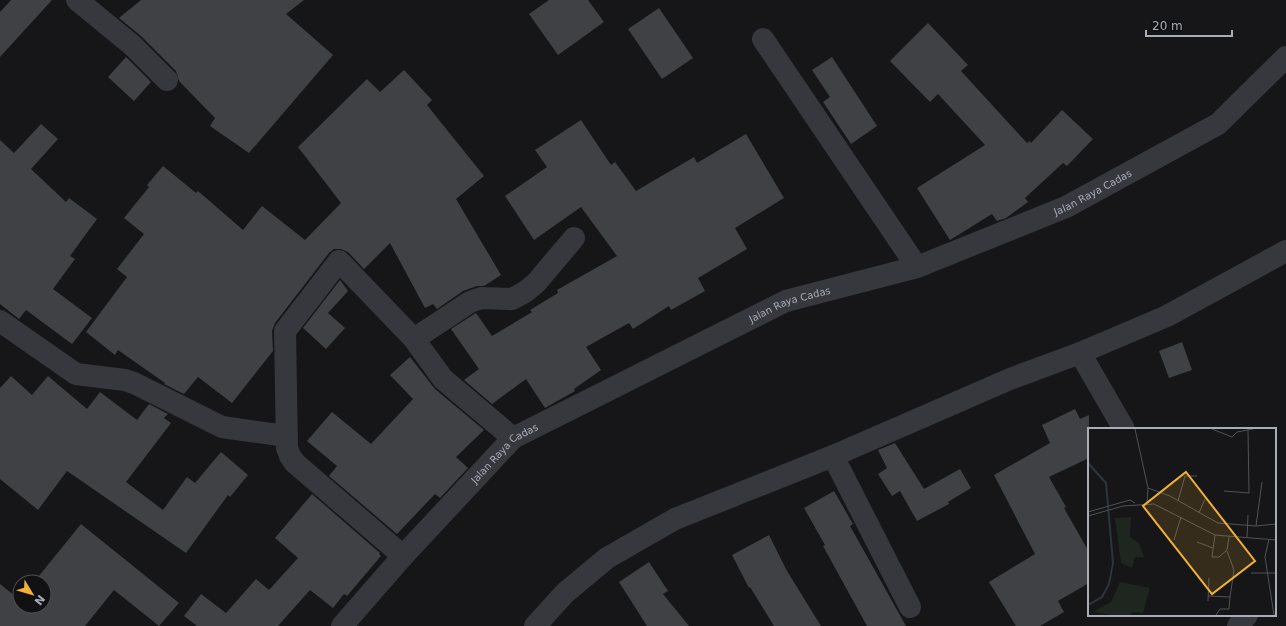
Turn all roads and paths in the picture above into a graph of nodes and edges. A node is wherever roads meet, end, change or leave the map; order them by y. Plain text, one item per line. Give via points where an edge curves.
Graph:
1 (77, 0) edge
2 (763, 39) dead end
3 (1286, 57) edge
4 (167, 80) dead end
5 (574, 238) dead end
6 (1286, 251) edge
7 (917, 267) junction
8 (0, 321) edge
9 (414, 339) junction
10 (1080, 353) junction
11 (1123, 428) edge
12 (286, 436) junction
13 (513, 438) junction
14 (833, 456) junction
15 (404, 556) junction
16 (910, 607) dead end
17 (1246, 616) edge
18 (342, 626) edge
19 (535, 626) edge
20 (1238, 626) edge

1 - 4 street via 132,45
2 - 7 street
3 - 7 street, Jalan Raya Cadas via 1228,115 1207,131 1066,207
5 - 9 street via 536,283 525,292 512,299 481,298 470,302
6 - 10 street via 1181,309
7 - 13 street, Jalan Raya Cadas via 786,301
8 - 12 street via 76,374 134,383 222,427
9 - 12 street via 339,261 285,331
9 - 13 street via 443,379
10 - 11 street
10 - 14 street via 1010,379
12 - 15 street via 290,456 295,463
13 - 15 street, Jalan Raya Cadas
14 - 16 street
14 - 19 street via 675,519 640,538 607,558 566,593
15 - 18 street, Jalan Raya Cadas
17 - 20 street

